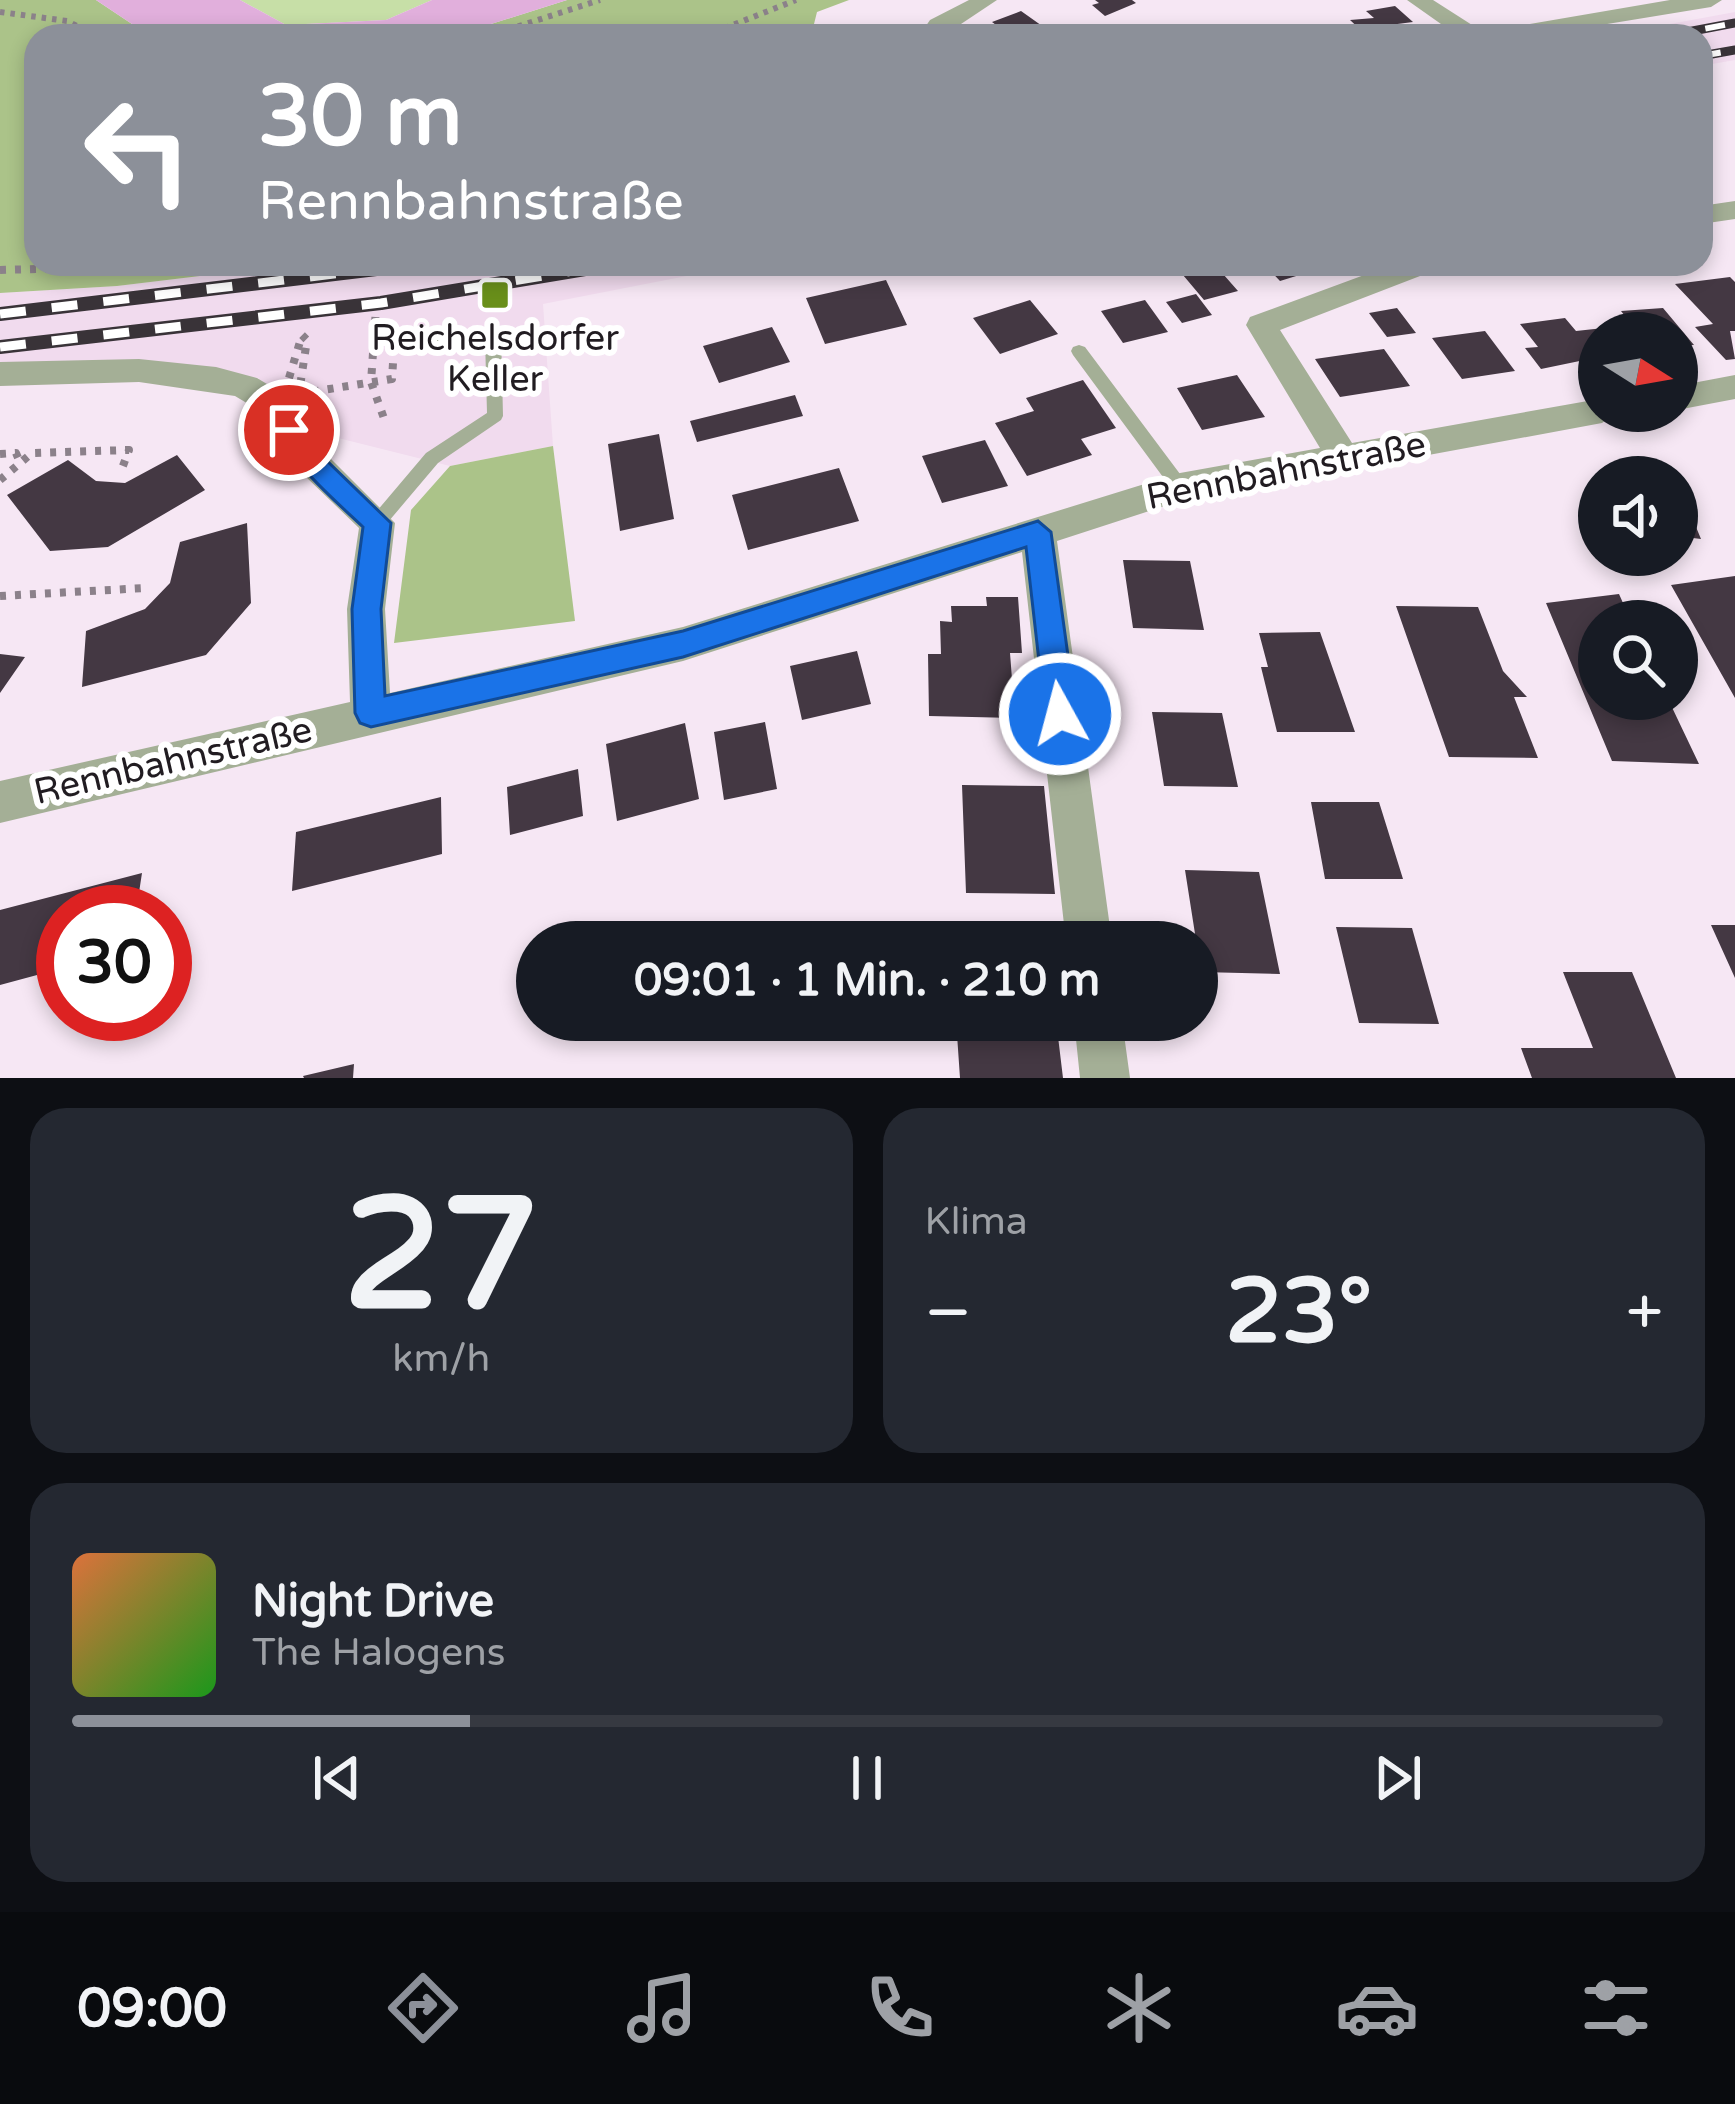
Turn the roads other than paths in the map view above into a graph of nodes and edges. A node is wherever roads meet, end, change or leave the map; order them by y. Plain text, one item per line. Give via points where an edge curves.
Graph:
1 (986, 0) edge
2 (1418, 0) edge
3 (1711, 0) edge
4 (940, 24) edge
5 (1455, 24) edge
6 (1565, 24) edge
7 (1391, 276) edge
8 (398, 346) dead end
9 (1079, 351) dead end
10 (0, 374) edge
11 (1735, 387) edge
12 (1698, 394) edge
13 (1578, 415) edge
14 (1343, 458) junction
15 (1180, 487) junction
16 (377, 523) junction
17 (1038, 532) junction
18 (371, 713) junction
19 (0, 802) edge
20 (1086, 921) edge
21 (1101, 1041) edge
22 (1105, 1078) edge

1 - 4 street
2 - 5 street
3 - 6 street
7 - 14 street via 1261,325
8 - 16 lane via 494,331 495,416 432,458
9 - 15 lane
10 - 16 street via 64,369 236,382 264,396 314,464
11 - 12 street
13 - 14 street, Rennbahnstraße
14 - 15 street, Rennbahnstraße
15 - 17 street, Rennbahnstraße
16 - 18 street via 366,609
17 - 18 street, Rennbahnstraße via 683,644
17 - 20 street
18 - 19 street, Rennbahnstraße
21 - 22 street

